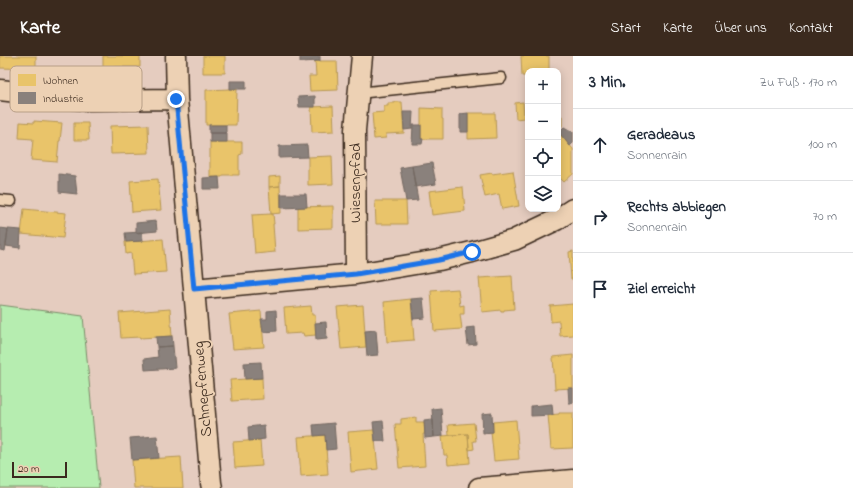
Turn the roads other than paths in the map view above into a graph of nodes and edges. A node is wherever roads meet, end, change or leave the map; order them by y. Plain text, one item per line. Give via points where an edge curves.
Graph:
1 (176, 56) edge
2 (362, 56) edge
3 (501, 78) dead end
4 (0, 90) edge
5 (10, 91) edge
6 (358, 93) junction
7 (142, 99) edge
8 (176, 99) junction
9 (0, 200) edge
10 (11, 201) dead end
11 (573, 209) edge
12 (356, 274) junction
13 (194, 289) junction
14 (573, 480) edge
15 (212, 488) edge
16 (478, 488) edge

1 - 8 street, Schnepfenweg
2 - 6 street, Wiesenpfad
3 - 6 lane
4 - 5 street
6 - 12 street, Wiesenpfad via 355,130
7 - 8 street
8 - 13 street, Schnepfenweg
9 - 10 lane
11 - 12 street via 514,240 439,260
12 - 13 street
13 - 15 street, Schnepfenweg
14 - 16 street

